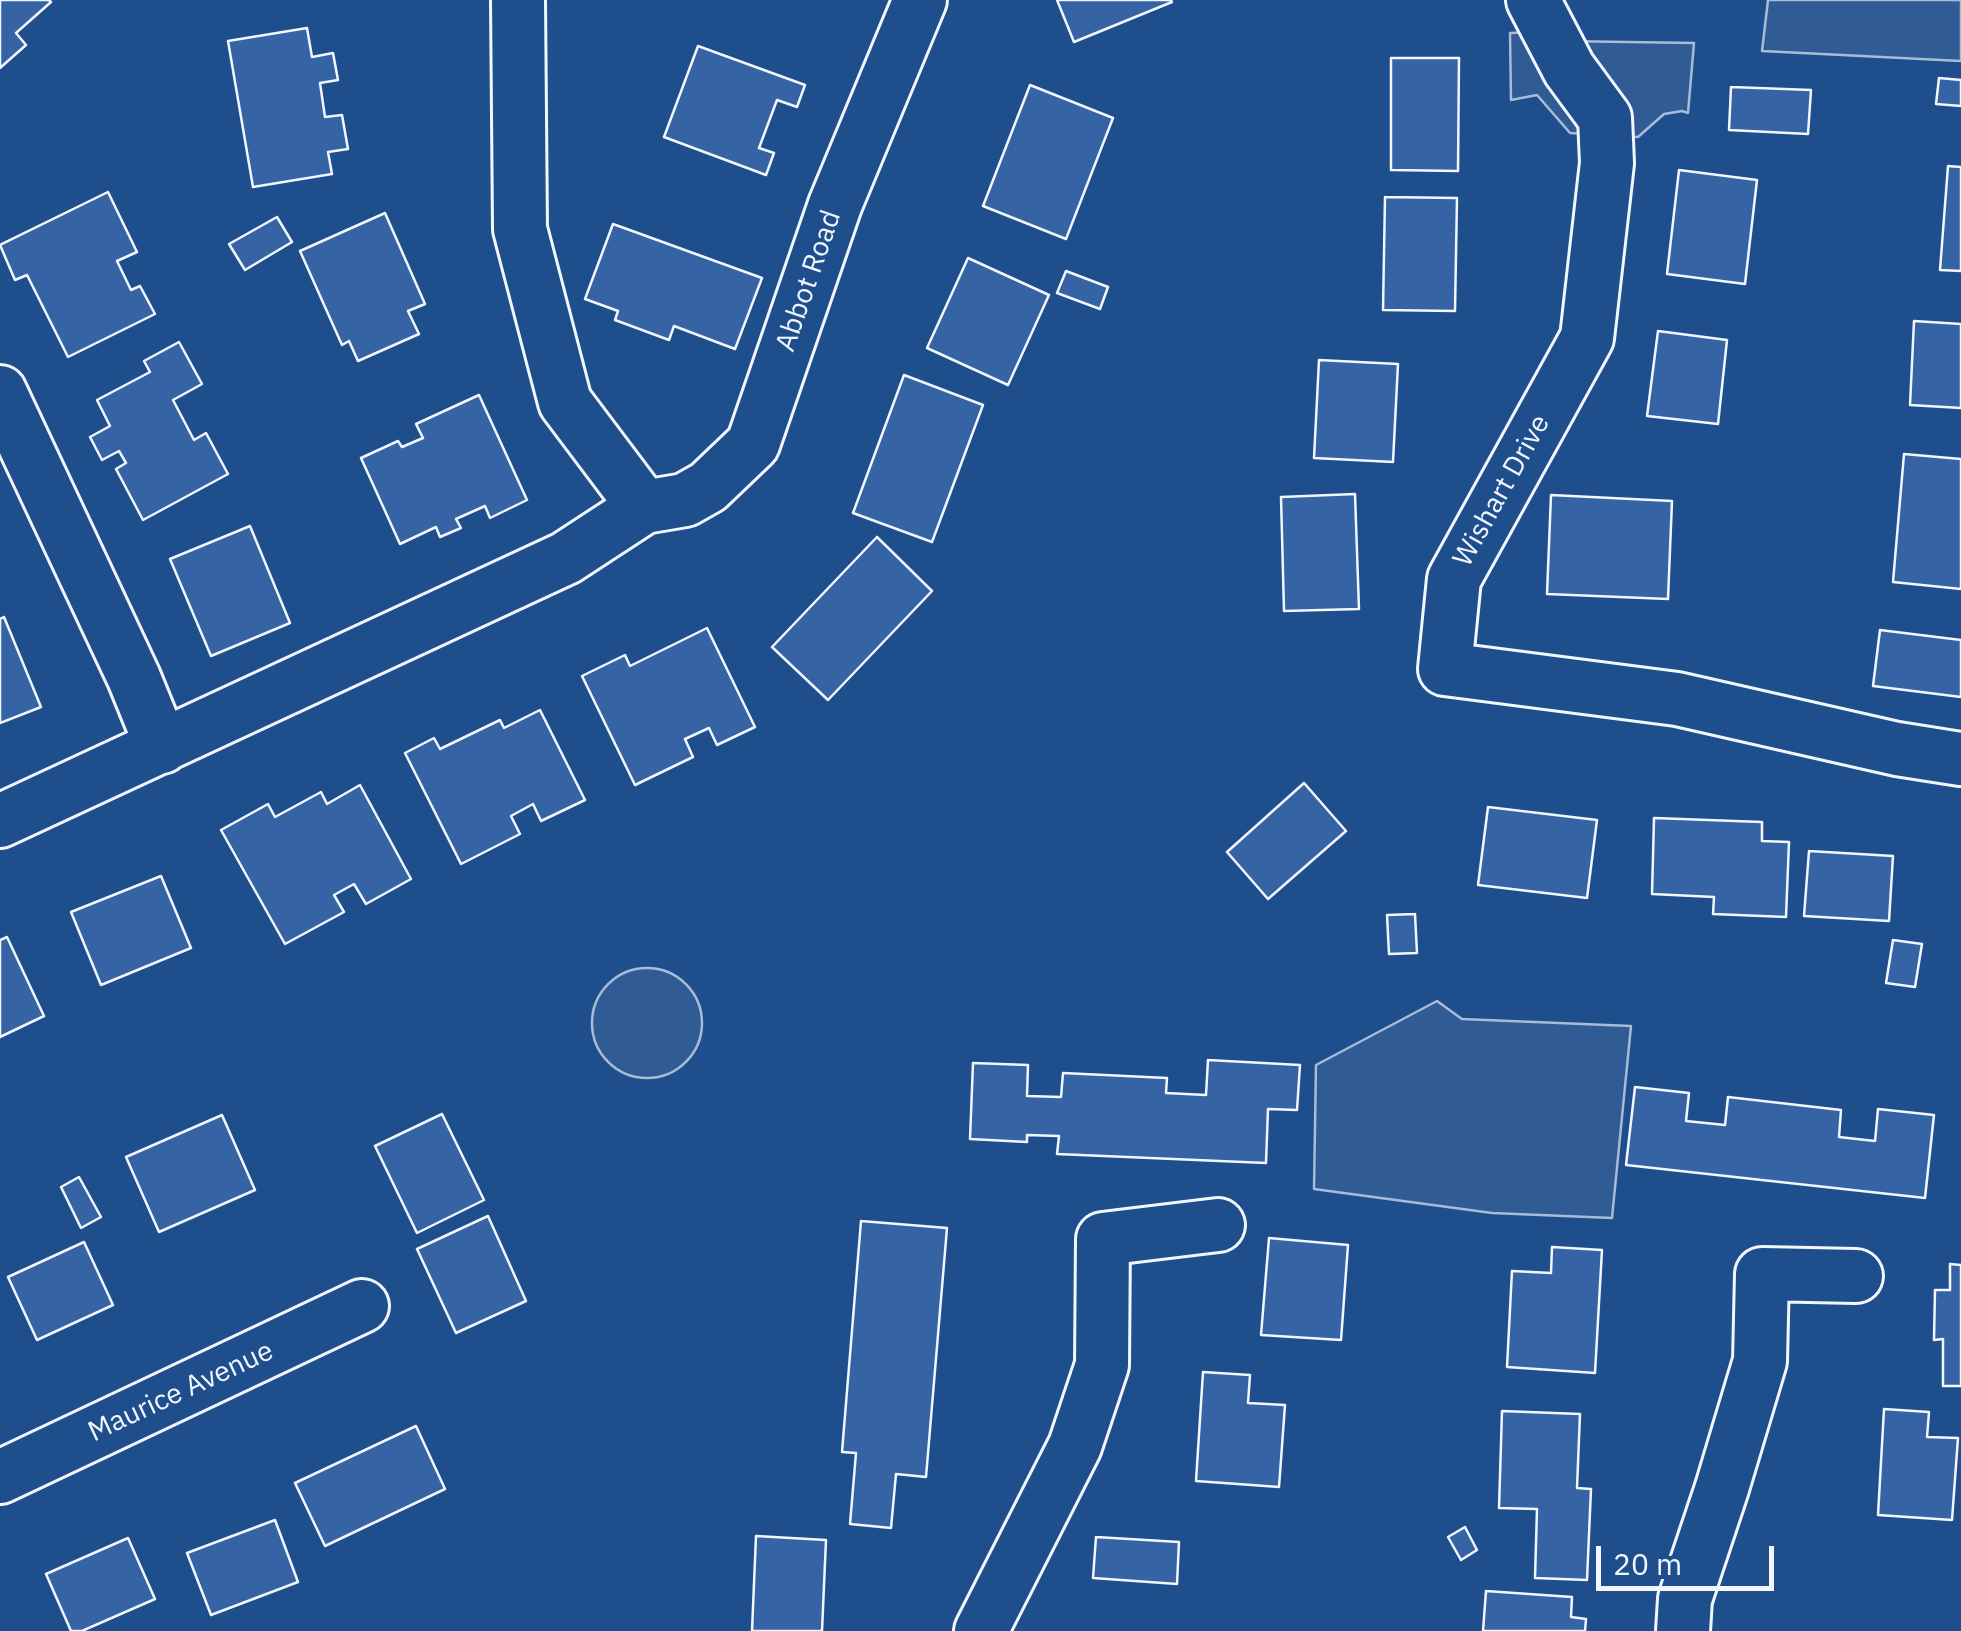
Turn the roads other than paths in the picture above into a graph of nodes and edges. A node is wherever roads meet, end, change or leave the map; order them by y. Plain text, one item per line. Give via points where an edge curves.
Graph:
1 (518, 0) edge
2 (920, 0) edge
3 (1533, 0) edge
4 (1, 395) edge
5 (644, 506) junction
6 (162, 747) junction
7 (1961, 759) edge
8 (0, 820) edge
9 (1218, 1224) dead end
10 (1856, 1276) dead end
11 (362, 1306) dead end
12 (0, 1478) edge
13 (981, 1631) edge
14 (1683, 1631) edge

1 - 5 street via 520,229 565,402
2 - 5 street, Abbot Road via 835,205 753,444 708,487 685,500
3 - 7 street, Wishart Drive via 1569,69 1606,118 1608,163 1587,338 1454,579 1445,670 1677,699
4 - 6 street
5 - 6 street, Abbot Road via 566,558
6 - 8 street, Abbot Road
9 - 13 street via 1103,1239 1102,1365 1075,1446
10 - 14 street via 1762,1274 1760,1361 1684,1599
11 - 12 street, Maurice Avenue

